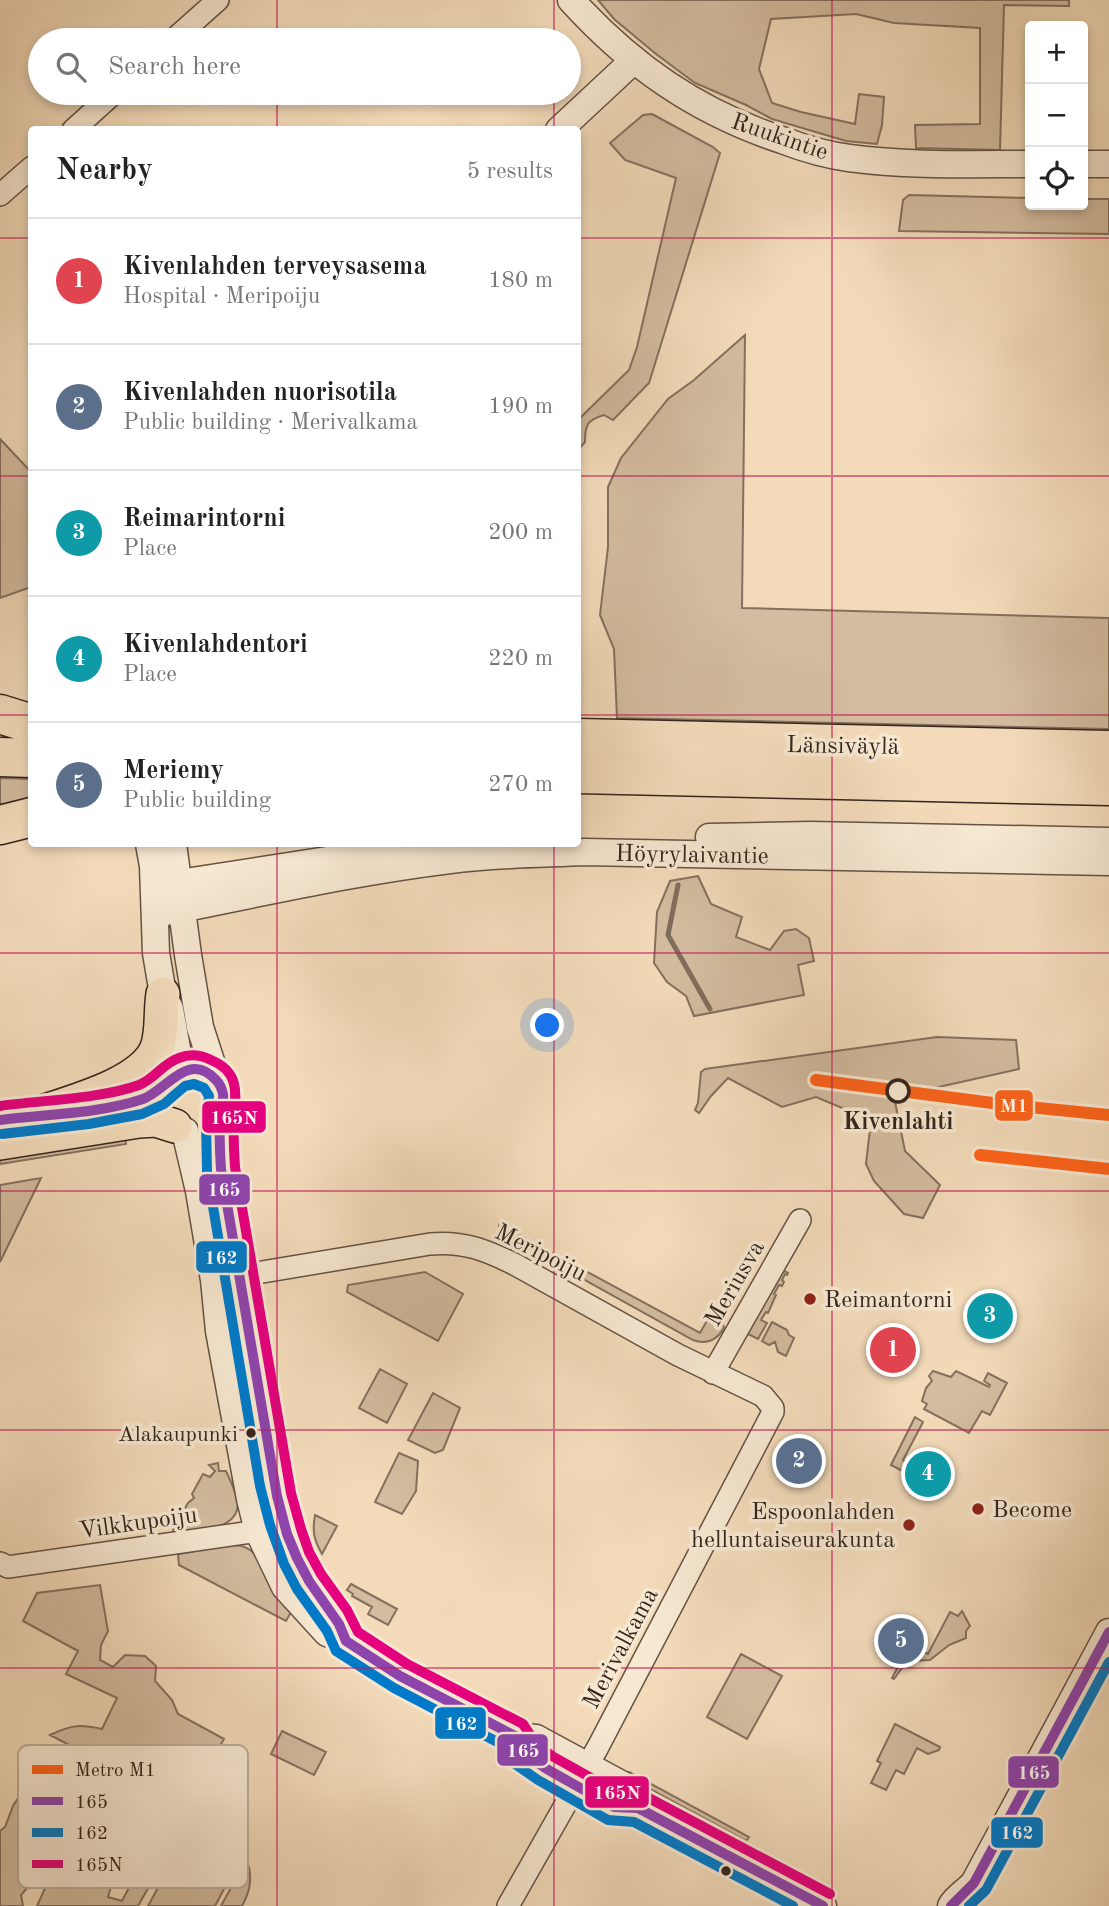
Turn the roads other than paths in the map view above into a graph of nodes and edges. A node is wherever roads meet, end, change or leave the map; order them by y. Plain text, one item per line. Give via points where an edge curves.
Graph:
1 (218, 0) edge
2 (571, 0) edge
3 (186, 28) edge
4 (633, 61) junction
5 (101, 105) edge
6 (77, 126) edge
7 (563, 126) edge
8 (1025, 164) edge
9 (1088, 164) edge
10 (1109, 164) edge
11 (28, 170) edge
12 (0, 195) edge
13 (0, 715) edge
14 (0, 723) edge
15 (28, 723) edge
16 (28, 724) edge
17 (1109, 750) edge
18 (0, 757) edge
19 (28, 758) edge
20 (594, 767) edge
21 (1109, 786) edge
22 (28, 818) edge
23 (0, 825) edge
24 (1109, 841) edge
25 (581, 846) edge
26 (620, 846) junction
27 (149, 847) edge
28 (173, 847) edge
29 (406, 847) edge
30 (560, 847) edge
31 (1109, 862) edge
32 (181, 896) junction
33 (154, 902) junction
34 (163, 994) junction
35 (171, 1079) junction
36 (218, 1083) junction
37 (36, 1114) junction
38 (220, 1116) junction
39 (0, 1120) edge
40 (180, 1129) junction
41 (0, 1143) edge
42 (800, 1220) dead end
43 (240, 1276) junction
44 (214, 1280) junction
45 (713, 1373) junction
46 (773, 1412) joint
47 (270, 1527) junction
48 (3, 1572) edge
49 (1109, 1632) edge
50 (582, 1775) junction
51 (973, 1894) edge
52 (508, 1906) edge
53 (823, 1906) edge
54 (951, 1906) edge

1 - 3 street
2 - 4 street, Ruukintie
4 - 7 street
4 - 8 street, Ruukintie via 728,120 805,148 885,162
5 - 6 street
9 - 10 street
11 - 12 street
13 - 15 highway
14 - 16 highway
17 - 20 highway, Länsiväylä
18 - 19 highway
20 - 21 highway, Länsiväylä via 734,778
22 - 23 highway
24 - 26 street, Höyrylaivantie via 811,835
25 - 26 street, Höyrylaivantie
26 - 31 street, Höyrylaivantie
27 - 33 street
28 - 32 street
29 - 32 street, Höyrylaivantie
30 - 32 street, Höyrylaivantie
32 - 33 street, Höyrylaivantie
32 - 36 street via 200,1027
33 - 34 street
34 - 35 street via 178,1054
34 - 37 main road via 160,1037 152,1058 141,1069 107,1089
35 - 36 street via 189,1069 211,1075
35 - 37 main road via 139,1100
35 - 40 street via 161,1105
36 - 38 street via 223,1094
37 - 39 main road
38 - 40 street via 209,1128
38 - 43 street via 221,1169
40 - 41 main road via 139,1121
40 - 44 street via 199,1191
42 - 45 street, Meriusva
43 - 44 street, Meripoiju
43 - 45 street, Meripoiju via 430,1244 461,1244 499,1257
43 - 47 street via 274,1483
44 - 47 street via 250,1499
45 - 46 street, Meripoiju via 763,1396
46 - 50 street, Merivalkama
47 - 48 street, Vilkkupoiju
47 - 50 street via 285,1587 327,1633 515,1737 525,1754
49 - 51 street
50 - 52 street, Merivalkama
50 - 53 street via 614,1807 638,1808
51 - 54 street via 965,1893

